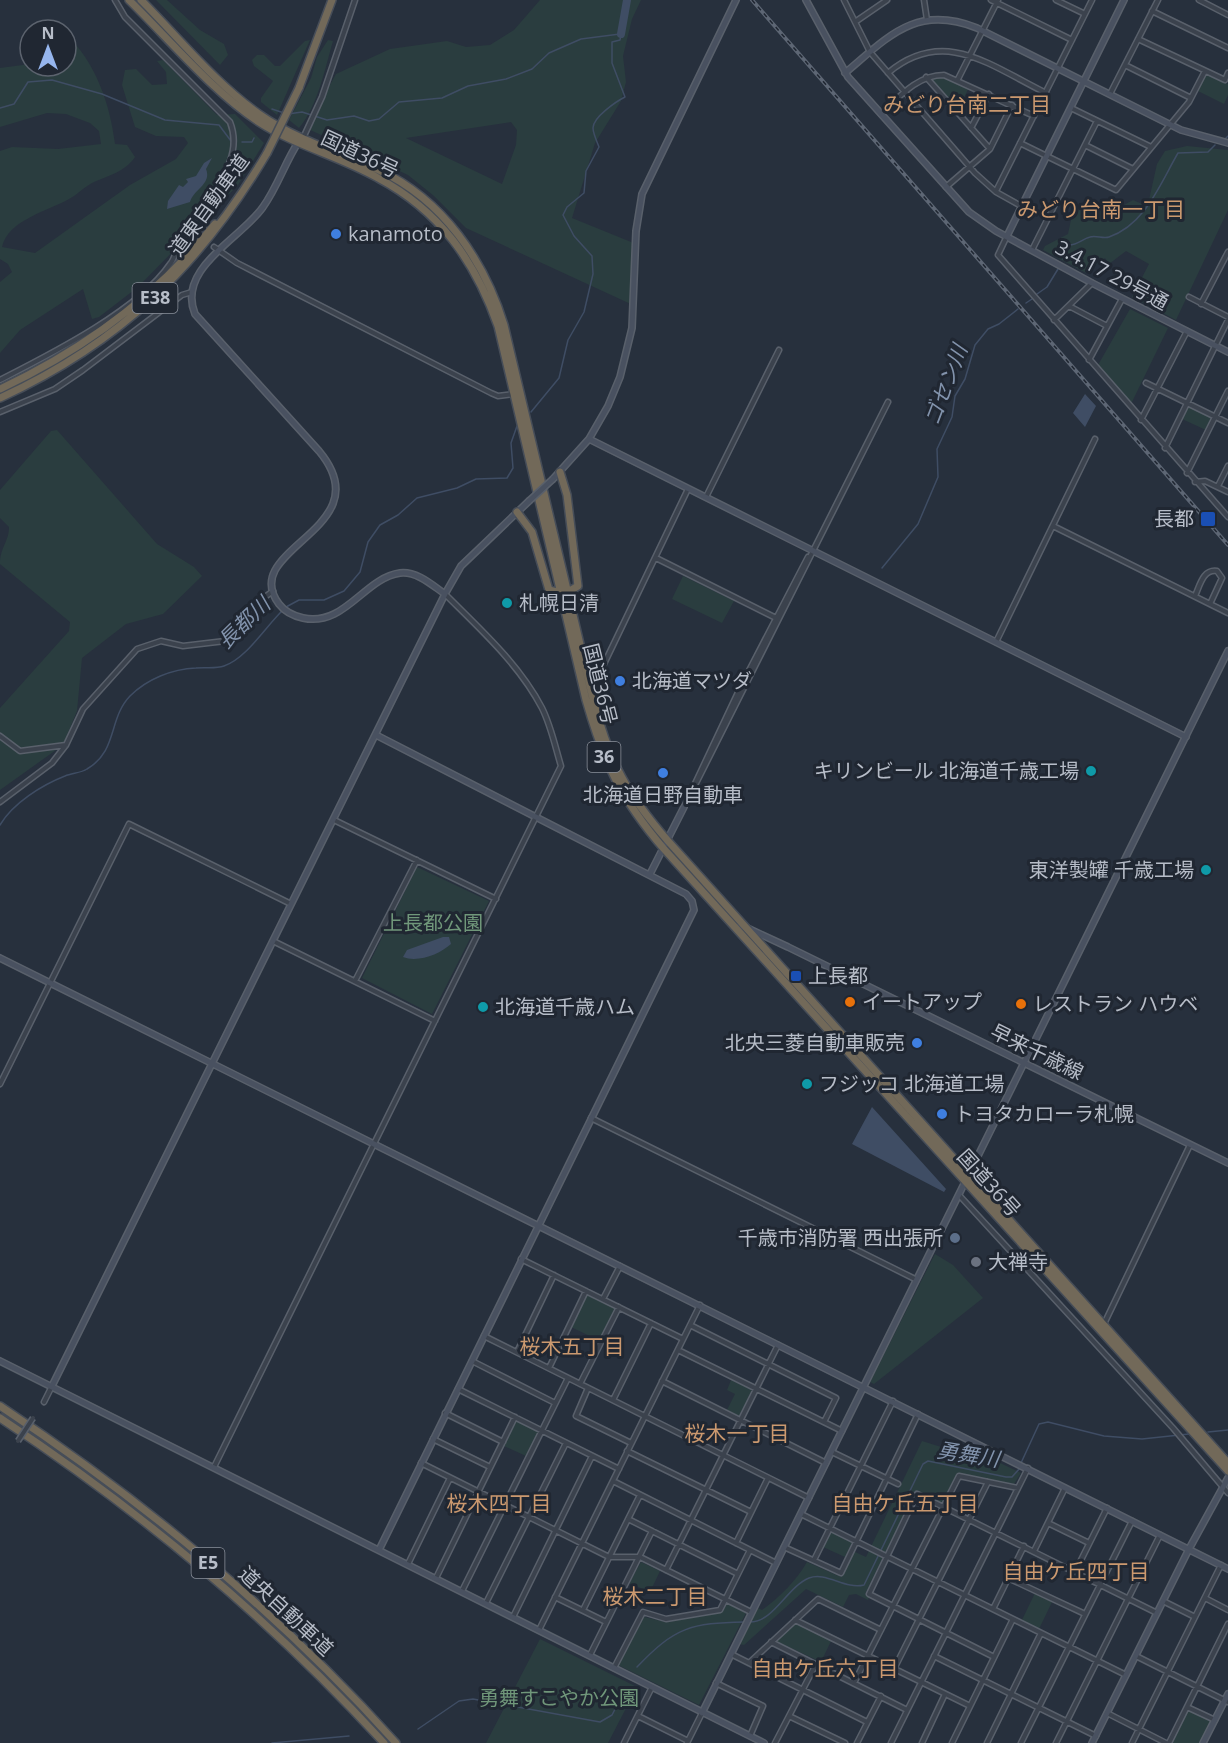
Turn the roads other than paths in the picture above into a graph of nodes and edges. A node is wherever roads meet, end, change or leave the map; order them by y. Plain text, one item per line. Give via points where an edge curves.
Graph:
1 (115, 0) edge
2 (129, 0) edge
3 (141, 0) edge
4 (332, 0) edge
5 (355, 0) edge
6 (736, 0) edge
7 (806, 0) edge
8 (844, 0) edge
9 (887, 0) edge
10 (924, 0) edge
11 (991, 0) edge
12 (1056, 0) edge
13 (1092, 0) edge
14 (1124, 0) edge
15 (1158, 0) edge
16 (1199, 0) edge
17 (997, 2) edge
18 (1152, 11) junction
19 (1085, 14) junction
20 (1228, 15) edge
21 (927, 20) junction
22 (855, 22) junction
23 (983, 31) junction
24 (1138, 39) junction
25 (1072, 40) junction
26 (1228, 48) edge
27 (870, 52) junction
28 (970, 56) junction
29 (188, 57) junction
30 (1125, 65) junction
31 (1059, 68) junction
32 (1205, 71) junction
33 (845, 72) junction
34 (888, 73) junction
35 (184, 74) junction
36 (1228, 74) edge
37 (926, 77) junction
38 (958, 79) junction
39 (1084, 80) junction
40 (905, 92) junction
41 (1046, 93) junction
42 (989, 94) junction
43 (1110, 94) junction
44 (1191, 98) junction
45 (1012, 105) junction
46 (1070, 108) junction
47 (880, 114) junction
48 (1034, 116) junction
49 (1097, 121) junction
50 (1170, 124) junction
51 (970, 128) junction
52 (301, 139) junction
53 (1020, 143) junction
54 (1228, 143) edge
55 (1085, 145) junction
56 (1151, 147) junction
57 (990, 149) junction
58 (267, 153) junction
59 (1046, 156) junction
60 (970, 167) junction
61 (1073, 169) junction
62 (1134, 169) junction
63 (945, 188) junction
64 (996, 191) junction
65 (1021, 206) junction
66 (192, 226) junction
67 (201, 235) dead end
68 (1007, 236) junction
69 (216, 249) junction
70 (1032, 250) junction
71 (1228, 252) edge
72 (1092, 283) junction
73 (192, 292) junction
74 (1189, 297) dead end
75 (1122, 299) junction
76 (1202, 304) junction
77 (1070, 306) junction
78 (1228, 319) edge
79 (1054, 320) junction
80 (1107, 326) junction
81 (1187, 331) junction
82 (1215, 345) junction
83 (779, 350) dead end
84 (1228, 352) edge
85 (1089, 360) junction
86 (0, 380) edge
87 (1146, 383) dead end
88 (1157, 388) junction
89 (0, 389) edge
90 (1228, 391) edge
91 (514, 394) junction
92 (0, 398) edge
93 (888, 402) dead end
94 (1187, 403) junction
95 (0, 412) edge
96 (1215, 416) junction
97 (1141, 420) junction
98 (1228, 423) edge
99 (589, 439) junction
100 (1095, 439) dead end
101 (1165, 448) junction
102 (1228, 466) edge
103 (560, 472) junction
104 (1187, 472) junction
105 (1195, 482) junction
106 (1218, 486) junction
107 (688, 489) junction
108 (1228, 492) edge
109 (705, 498) junction
110 (517, 512) junction
111 (1228, 517) edge
112 (1053, 526) junction
113 (812, 552) junction
114 (656, 558) junction
115 (273, 591) junction
116 (565, 592) junction
117 (445, 594) junction
118 (1195, 596) junction
119 (1210, 604) junction
120 (1228, 613) edge
121 (777, 619) junction
122 (996, 642) junction
123 (1228, 651) edge
124 (584, 674) junction
125 (376, 735) junction
126 (0, 736) edge
127 (1186, 737) junction
128 (66, 745) junction
129 (0, 802) edge
130 (684, 807) joint
131 (536, 817) junction
132 (334, 820) junction
133 (668, 841) junction
134 (664, 849) junction
135 (417, 860) junction
136 (650, 874) junction
137 (496, 899) junction
138 (292, 905) junction
139 (735, 926) junction
140 (747, 928) junction
141 (273, 941) junction
142 (0, 958) edge
143 (355, 981) junction
144 (51, 982) junction
145 (435, 1021) junction
146 (212, 1062) junction
147 (1024, 1062) junction
148 (0, 1084) edge
149 (591, 1117) junction
150 (1191, 1144) junction
151 (374, 1145) junction
152 (1228, 1162) edge
153 (967, 1177) junction
154 (958, 1195) junction
155 (537, 1226) junction
156 (521, 1259) junction
157 (620, 1266) junction
158 (554, 1275) junction
159 (915, 1279) junction
160 (586, 1291) junction
161 (603, 1299) junction
162 (700, 1305) junction
163 (619, 1307) junction
164 (651, 1323) junction
165 (690, 1325) junction
166 (1101, 1326) junction
167 (483, 1336) junction
168 (683, 1339) junction
169 (778, 1344) junction
170 (678, 1350) junction
171 (517, 1352) junction
172 (0, 1361) edge
173 (471, 1361) junction
174 (769, 1364) junction
175 (549, 1368) junction
176 (568, 1378) junction
177 (662, 1381) junction
178 (580, 1384) junction
179 (52, 1386) junction
180 (864, 1387) junction
181 (458, 1388) junction
182 (588, 1388) junction
183 (756, 1389) junction
184 (613, 1400) junction
185 (892, 1401) junction
186 (44, 1402) dead end
187 (555, 1403) junction
188 (0, 1406) edge
189 (445, 1413) junction
190 (918, 1414) junction
191 (645, 1416) junction
192 (515, 1417) junction
193 (0, 1418) edge
194 (33, 1418) dead end
195 (741, 1420) junction
196 (824, 1422) junction
197 (542, 1430) junction
198 (842, 1431) junction
199 (433, 1439) junction
200 (18, 1441) dead end
201 (503, 1442) junction
202 (566, 1443) junction
203 (631, 1443) junction
204 (627, 1451) junction
205 (832, 1452) junction
206 (723, 1455) junction
207 (592, 1456) junction
208 (421, 1463) junction
209 (826, 1463) junction
210 (1228, 1463) edge
211 (861, 1466) junction
212 (214, 1467) junction
213 (490, 1467) junction
214 (1027, 1467) junction
215 (619, 1469) junction
216 (1228, 1471) edge
217 (450, 1478) junction
218 (768, 1478) junction
219 (1228, 1478) edge
220 (886, 1479) junction
221 (612, 1481) junction
222 (988, 1482) junction
223 (898, 1484) dead end
224 (1222, 1486) junction
225 (1065, 1487) junction
226 (1018, 1488) junction
227 (706, 1490) junction
228 (478, 1492) junction
229 (1228, 1493) edge
230 (640, 1495) junction
231 (809, 1498) junction
232 (504, 1505) junction
233 (943, 1507) junction
234 (1107, 1508) junction
235 (751, 1512) junction
236 (801, 1514) junction
237 (529, 1518) junction
238 (628, 1519) junction
239 (970, 1519) junction
240 (691, 1520) junction
241 (1132, 1521) junction
242 (1048, 1523) junction
243 (830, 1528) junction
244 (556, 1531) junction
245 (652, 1531) junction
246 (996, 1532) junction
247 (1160, 1535) junction
248 (856, 1541) junction
249 (736, 1543) junction
250 (1089, 1543) junction
251 (581, 1544) junction
252 (679, 1544) junction
253 (784, 1546) junction
254 (1024, 1546) junction
255 (1189, 1549) junction
256 (379, 1550) junction
257 (750, 1550) junction
258 (1034, 1551) junction
259 (886, 1555) junction
260 (609, 1557) junction
261 (639, 1557) junction
262 (814, 1560) junction
263 (776, 1563) junction
264 (408, 1564) junction
265 (1221, 1565) junction
266 (913, 1569) junction
267 (1228, 1569) edge
268 (666, 1570) junction
269 (1075, 1572) junction
270 (738, 1574) junction
271 (436, 1578) junction
272 (1008, 1578) junction
273 (938, 1582) junction
274 (1100, 1584) junction
275 (462, 1591) junction
276 (965, 1595) junction
277 (555, 1597) junction
278 (1204, 1598) junction
279 (1128, 1599) junction
280 (726, 1600) junction
281 (1163, 1601) junction
282 (486, 1603) junction
283 (893, 1605) junction
284 (993, 1609) junction
285 (583, 1610) junction
286 (1228, 1610) edge
287 (1157, 1613) junction
288 (750, 1614) junction
289 (1085, 1614) junction
290 (513, 1617) junction
291 (1195, 1617) junction
292 (920, 1619) junction
293 (1013, 1619) junction
294 (795, 1620) junction
295 (606, 1622) junction
296 (1228, 1624) edge
297 (539, 1630) junction
298 (880, 1630) junction
299 (946, 1632) junction
300 (1041, 1633) junction
301 (771, 1642) junction
302 (1070, 1646) junction
303 (731, 1654) junction
304 (590, 1655) junction
305 (868, 1656) junction
306 (934, 1656) junction
307 (1136, 1656) junction
308 (994, 1657) junction
309 (1097, 1660) junction
310 (749, 1663) junction
311 (816, 1664) junction
312 (614, 1668) junction
313 (894, 1669) junction
314 (1168, 1672) junction
315 (1126, 1675) junction
316 (983, 1680) junction
317 (921, 1682) junction
318 (716, 1683) junction
319 (854, 1683) junction
320 (652, 1687) junction
321 (1197, 1687) junction
322 (802, 1690) junction
323 (945, 1694) junction
324 (1011, 1694) junction
325 (1228, 1694) edge
326 (880, 1696) junction
327 (1226, 1701) edge
328 (970, 1706) junction
329 (1187, 1707) junction
330 (1039, 1708) junction
331 (907, 1710) junction
332 (702, 1713) junction
333 (1107, 1713) junction
334 (638, 1716) junction
335 (789, 1716) junction
336 (1215, 1720) junction
337 (867, 1722) junction
338 (1066, 1722) junction
339 (1139, 1729) junction
340 (750, 1736) junction
341 (1096, 1736) junction
342 (688, 1742) edge
343 (953, 1742) edge
344 (384, 1743) edge
345 (396, 1743) edge
346 (624, 1743) edge
347 (764, 1743) edge
348 (775, 1743) edge
349 (845, 1743) edge
350 (857, 1743) edge
351 (891, 1743) edge
352 (921, 1743) edge
353 (987, 1743) edge
354 (1021, 1743) edge
355 (1056, 1743) edge
356 (1092, 1743) edge
357 (1132, 1743) edge
358 (1168, 1743) edge
359 (1203, 1743) edge

1 - 35 street via 125,17
2 - 29 highway, 国道36号 / 36
3 - 52 highway, 国道36号 / 36 via 239,98
4 - 58 highway, 道東自動車道 / E38, bridge via 299,88
5 - 52 street via 322,97
6 - 99 street via 642,194 636,222 628,348 608,406
7 - 33 street, 3.4.17 29号通
8 - 22 street
9 - 22 street
10 - 21 street
11 - 17 street
12 - 19 street
13 - 19 street
14 - 39 street
15 - 18 street
16 - 20 street
17 - 23 street
17 - 25 street
18 - 24 street
18 - 26 street
19 - 25 street
21 - 23 street via 953,20
21 - 27 street via 898,30
22 - 27 street
23 - 28 street
23 - 31 street
24 - 30 street
24 - 32 street
25 - 31 street
27 - 33 street
27 - 34 street
28 - 34 street via 944,49 927,51 907,58
28 - 38 street
28 - 41 street
29 - 35 street
29 - 52 highway, 国道36号 / 36 via 235,104 257,120
30 - 43 street
30 - 44 street
31 - 39 street
31 - 41 street
32 - 36 street via 1225,80
32 - 44 street
33 - 47 street, 3.4.17 29号通
34 - 40 street
35 - 66 street via 230,122 236,141 221,183
37 - 38 street via 944,75
37 - 40 street
37 - 51 street
38 - 42 street
39 - 43 street
39 - 46 street
40 - 47 street
40 - 60 street
41 - 48 street
42 - 45 street
42 - 51 street
43 - 50 street
44 - 50 street
45 - 48 street
45 - 57 street
46 - 49 street
46 - 59 street
47 - 63 street, 3.4.17 29号通
48 - 53 street
49 - 55 street
49 - 56 street
50 - 54 street
50 - 56 street
51 - 57 street
52 - 69 street via 262,210
52 - 91 highway, 国道36号 / 36 via 405,194 456,243 476,271 488,299
52 - 116 highway, 国道36号 / 36 via 381,171 410,189 437,211 483,270 504,325
53 - 59 street
53 - 64 street
55 - 61 street
55 - 62 street
56 - 62 street
57 - 60 street
58 - 89 highway, 道東自動車道 / E38 via 210,231 157,287 102,332
58 - 92 highway, 道東自動車道 / E38 via 226,217 161,292 107,337 59,368
59 - 61 street
59 - 65 street
60 - 63 street
60 - 64 street
61 - 62 street via 1116,190
61 - 70 street
63 - 68 street, 3.4.17 29号通 via 975,217
64 - 65 street
65 - 68 street
66 - 67 street
66 - 86 street via 171,264 126,306 73,341
68 - 70 street, 3.4.17 29号通
68 - 79 street via 998,255
69 - 73 street via 198,273
69 - 91 street via 491,393
70 - 72 street, 3.4.17 29号通
71 - 76 street
72 - 75 street, 3.4.17 29号通
72 - 77 street
73 - 95 street via 182,294 55,389
73 - 115 street via 195,314 335,473 334,504 278,567
74 - 76 street
75 - 80 street
75 - 81 street, 3.4.17 29号通
76 - 78 street
77 - 79 street
77 - 80 street
78 - 82 street
79 - 85 street
80 - 85 street
81 - 82 street, 3.4.17 29号通
81 - 88 street
82 - 84 street, 3.4.17 29号通
82 - 94 street
83 - 109 street
85 - 97 street
87 - 88 street
88 - 94 street
88 - 97 street
90 - 96 street
91 - 116 highway, 国道36号 / 36
93 - 113 street
94 - 96 street
94 - 101 street
96 - 98 street
96 - 104 street
97 - 101 street
99 - 103 street
99 - 107 street
100 - 112 street
101 - 104 street
102 - 106 street
103 - 110 street, bridge
103 - 116 highway via 567,495 578,586
104 - 105 street
105 - 106 street
105 - 111 street
106 - 108 street
107 - 109 street
107 - 114 street
109 - 113 street
110 - 116 highway, 36 via 532,532 549,590
110 - 117 street via 461,566
112 - 118 street
112 - 122 street
113 - 121 street
113 - 122 street
114 - 121 street
114 - 124 street via 604,664 599,670
115 - 117 street via 285,611 308,619 324,618 400,573 419,577
115 - 128 street via 258,602 235,636 225,641 183,646 161,641 137,649 83,709
116 - 124 highway, 国道36号 / 36
117 - 125 street
117 - 131 street via 522,677 542,708 561,766
118 - 119 street
118 - 119 street via 1205,574 1218,571 1222,578
119 - 120 street
121 - 130 street
122 - 127 street
123 - 127 street
124 - 133 highway, 国道36号 / 36 via 605,744 624,786
124 - 134 highway, 国道36号 / 36 via 599,747 617,787
125 - 131 street
125 - 132 street
126 - 128 street via 20,751
127 - 147 street
128 - 129 street via 52,764
130 - 133 street
131 - 136 street
131 - 137 street
132 - 135 street
132 - 138 street
133 - 134 street
133 - 140 highway, 国道36号 / 36
134 - 136 street
134 - 139 highway, 国道36号 / 36
135 - 137 street
135 - 143 street
136 - 149 street via 687,894 694,910
137 - 145 street
138 - 141 street
138 - 144 street via 129,824
139 - 140 street, 早来千歳線
139 - 153 highway, 国道36号 / 36
140 - 147 street, 早来千歳線
140 - 153 highway, 国道36号 / 36
141 - 143 street
141 - 146 street
142 - 144 street
143 - 145 street
144 - 146 street
144 - 148 street
145 - 151 street
146 - 151 street
146 - 179 street
147 - 150 street, 早来千歳線
147 - 153 street
149 - 155 street
149 - 159 street
150 - 152 street, 早来千歳線
150 - 166 street
151 - 155 street
151 - 212 street
153 - 154 street
153 - 166 highway, 国道36号 / 36
154 - 159 street
154 - 224 street
155 - 156 street
155 - 157 street
156 - 158 street
156 - 167 street
157 - 161 street
157 - 162 street
158 - 160 street
158 - 171 street
159 - 180 street
160 - 161 street
160 - 175 street
161 - 163 street
162 - 165 street
162 - 169 street
163 - 164 street
163 - 178 street
164 - 168 street
164 - 184 street
165 - 168 street
165 - 174 street
166 - 210 highway, 国道36号 / 36
166 - 216 highway, 国道36号 / 36
167 - 171 street
167 - 173 street
168 - 170 street
169 - 174 street
169 - 180 street
170 - 177 street
170 - 183 street
171 - 175 street
172 - 179 street
173 - 181 street
173 - 187 street
174 - 183 street
174 - 196 street via 836,1398
175 - 176 street
176 - 178 street
176 - 187 street
177 - 191 street
177 - 195 street
178 - 182 street
179 - 186 street
179 - 212 street
180 - 185 street
180 - 198 street
181 - 189 street
181 - 192 street
182 - 184 street
182 - 203 street via 576,1416
183 - 195 street
183 - 196 street
184 - 191 street
185 - 190 street
185 - 211 street
187 - 197 street
188 - 345 highway, 道央自動車道 / E5 via 167,1527 298,1643
189 - 199 street
189 - 201 street
190 - 214 street
190 - 220 street
191 - 203 street
191 - 206 street
192 - 197 street
192 - 201 street
193 - 344 highway, 道央自動車道 / E5 via 88,1477 236,1596 330,1685
194 - 200 street, bridge
195 - 206 street
195 - 209 street
196 - 198 street
197 - 202 street
197 - 232 street
198 - 205 street
199 - 208 street
199 - 213 street
201 - 213 street
202 - 207 street
202 - 237 street
203 - 204 street
204 - 215 street
204 - 227 street
205 - 209 street
205 - 211 street
206 - 218 street
206 - 227 street
207 - 215 street
207 - 244 street
208 - 217 street
208 - 256 street
209 - 231 street
211 - 220 street
211 - 243 street
212 - 256 street
213 - 228 street
214 - 225 street
214 - 226 street
215 - 221 street
217 - 228 street
217 - 264 street
218 - 231 street
218 - 235 street
219 - 224 street
220 - 223 street
220 - 248 street
221 - 230 street
221 - 251 street
222 - 226 street
222 - 233 street via 960,1476
222 - 239 street
224 - 229 street
224 - 255 street
225 - 234 street
225 - 242 street
226 - 246 street
227 - 235 street
227 - 240 street
228 - 232 street
228 - 271 street
230 - 238 street
230 - 240 street
231 - 236 street
232 - 237 street
232 - 275 street
233 - 239 street
233 - 259 street via 917,1494
233 - 266 street
234 - 241 street
234 - 250 street
235 - 249 street
236 - 243 street
236 - 253 street
237 - 244 street
237 - 282 street
238 - 245 street
238 - 260 street
239 - 246 street
239 - 273 street
240 - 249 street
240 - 252 street
241 - 247 street
241 - 274 street
242 - 250 street
242 - 258 street
243 - 248 street
243 - 262 street
244 - 251 street
244 - 290 street
245 - 252 street
245 - 261 street
246 - 254 street
246 - 276 street
247 - 255 street
247 - 279 street
248 - 259 street
248 - 262 street via 841,1573
249 - 257 street
250 - 269 street
251 - 260 street
251 - 277 street
252 - 268 street
252 - 270 street
253 - 262 street
253 - 263 street
254 - 258 street
254 - 272 street
255 - 265 street
255 - 281 street
256 - 264 street
257 - 263 street
257 - 270 street
258 - 269 street
259 - 266 street
259 - 283 street via 869,1594
260 - 261 street
260 - 285 street
261 - 268 street
261 - 295 street
263 - 288 street
264 - 271 street
265 - 267 street
265 - 278 street
266 - 273 street
266 - 283 street
268 - 280 street
269 - 274 street
270 - 280 street
271 - 275 street
272 - 284 street
272 - 289 street
273 - 276 street
273 - 292 street
274 - 279 street
274 - 289 street
275 - 282 street
276 - 284 street
276 - 299 street
277 - 285 street
277 - 297 street
278 - 286 street
278 - 291 street
279 - 287 street
279 - 309 street
280 - 288 street
280 - 312 street via 720,1610 675,1618 643,1612
281 - 287 street
281 - 291 street
282 - 290 street
283 - 292 street
283 - 298 street
284 - 293 street
285 - 295 street
287 - 307 street
288 - 303 street
289 - 302 street
290 - 297 street
291 - 314 street
292 - 299 street
292 - 313 street
293 - 300 street
293 - 308 street
294 - 298 street via 818,1599
294 - 301 street
294 - 305 street
295 - 304 street
296 - 321 street
297 - 304 street
298 - 305 street
299 - 306 street
299 - 308 street
300 - 302 street
300 - 324 street
301 - 310 street
301 - 311 street
302 - 309 street
302 - 330 street
303 - 310 street
303 - 318 street
304 - 312 street
305 - 313 street
305 - 319 street
306 - 316 street
306 - 317 street
307 - 314 street
307 - 315 street
308 - 316 street
309 - 315 street
309 - 338 street
310 - 322 street
311 - 319 street
311 - 322 street
312 - 320 street
313 - 317 street
314 - 321 street
314 - 339 street
315 - 333 street
316 - 324 street
316 - 328 street
317 - 323 street
317 - 331 street
318 - 332 street
318 - 340 street via 763,1706
319 - 326 street
320 - 332 street
320 - 334 street
321 - 327 street
321 - 329 street
322 - 335 street
322 - 337 street
323 - 328 street
323 - 352 street
324 - 330 street
324 - 353 street
325 - 327 street
326 - 331 street
326 - 337 street
327 - 336 street
328 - 343 street
329 - 336 street
329 - 358 street
330 - 338 street
330 - 354 street
331 - 351 street
332 - 340 street
332 - 342 street
333 - 339 street
333 - 341 street
334 - 342 street
334 - 346 street
335 - 348 street
335 - 349 street
336 - 359 street
337 - 350 street
338 - 341 street
338 - 355 street
339 - 357 street
339 - 358 street
340 - 347 street
341 - 356 street

